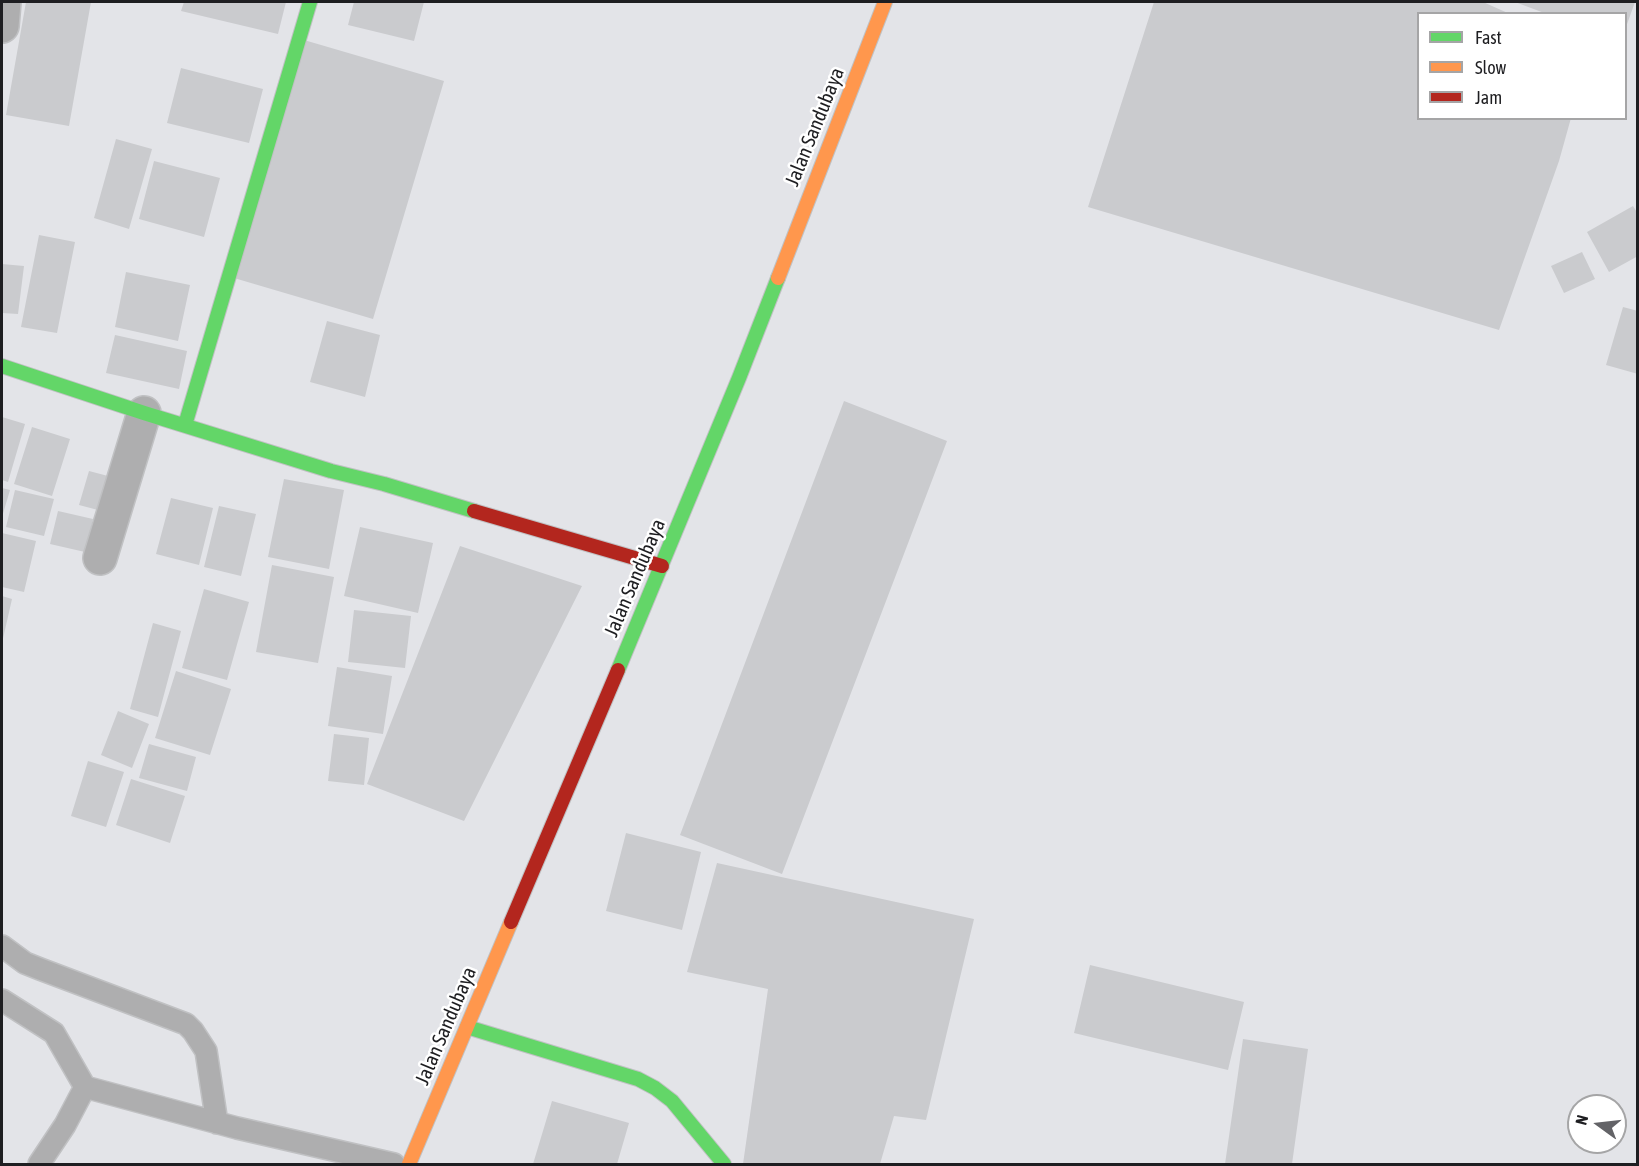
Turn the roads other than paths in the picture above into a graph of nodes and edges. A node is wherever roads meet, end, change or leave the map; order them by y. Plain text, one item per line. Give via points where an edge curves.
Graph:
1 (4, 2) edge
2 (310, 2) edge
3 (885, 2) edge
4 (2, 26) edge
5 (2, 366) edge
6 (144, 413) junction
7 (185, 425) junction
8 (100, 558) dead end
9 (662, 566) junction
10 (2, 946) edge
11 (2, 1000) edge
12 (467, 1027) junction
13 (85, 1087) junction
14 (227, 1126) junction
15 (39, 1164) edge
16 (394, 1164) edge
17 (409, 1164) edge
18 (724, 1164) edge

1 - 4 street
2 - 7 main road
3 - 9 main road, Jalan Sandubaya
5 - 6 main road
6 - 7 main road
6 - 8 street
7 - 9 main road
9 - 12 main road, Jalan Sandubaya
10 - 14 lane via 25,963 186,1024 206,1051
11 - 13 lane via 54,1033
12 - 17 main road, Jalan Sandubaya
12 - 18 main road via 638,1079 655,1088 672,1101
13 - 14 lane
13 - 15 lane
14 - 16 lane

